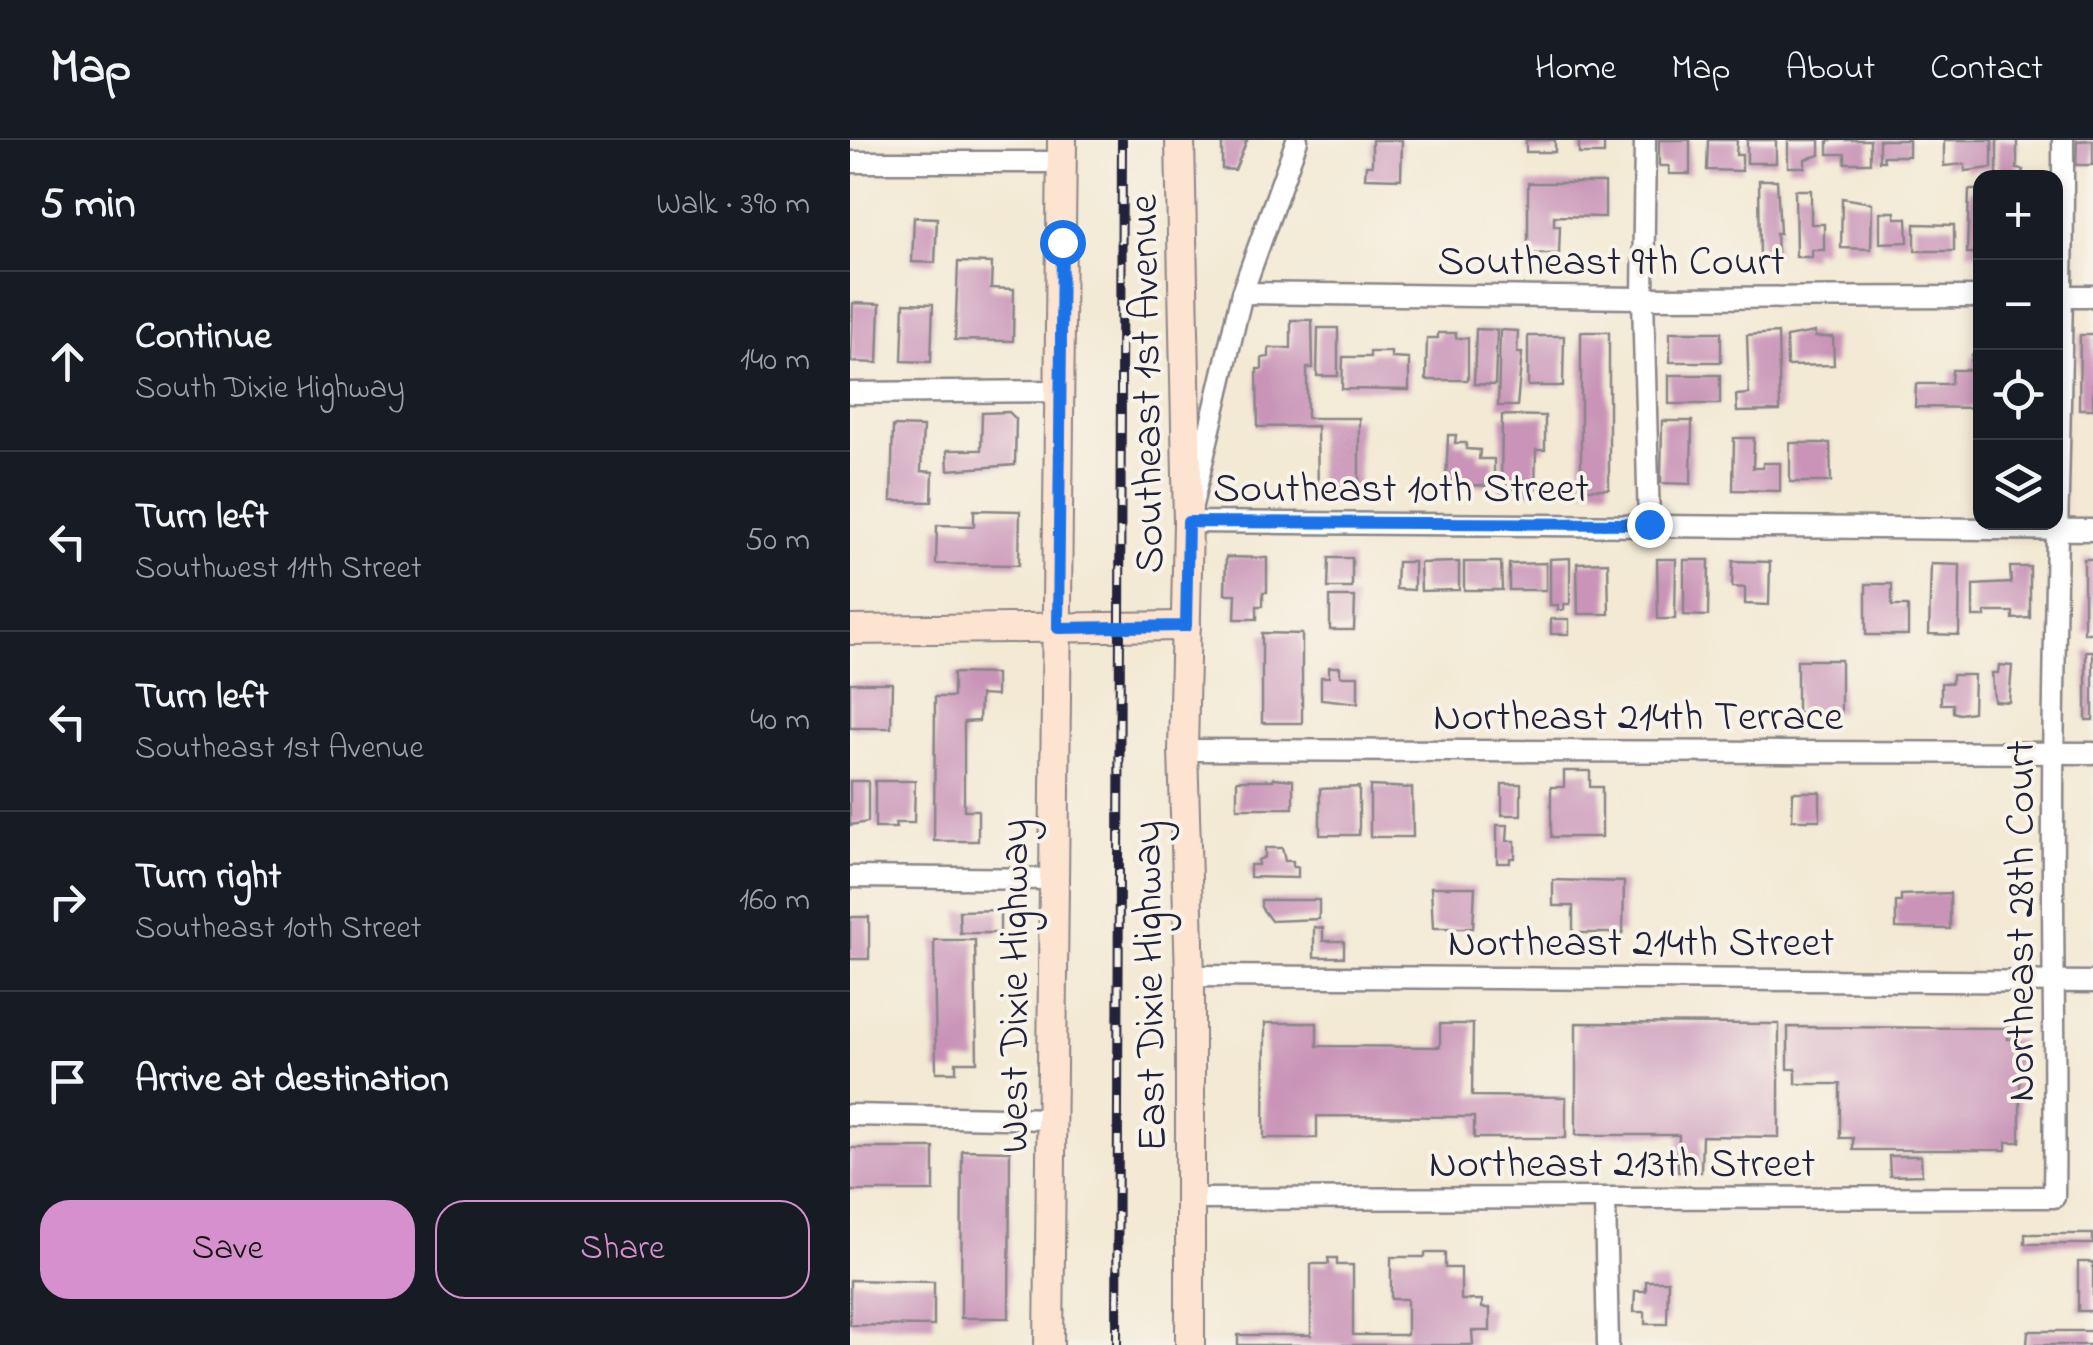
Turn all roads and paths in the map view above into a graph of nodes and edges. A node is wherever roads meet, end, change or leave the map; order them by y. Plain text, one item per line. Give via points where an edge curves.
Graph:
1 (1180, 140) edge
2 (1298, 140) edge
3 (1645, 140) edge
4 (2064, 140) edge
5 (1062, 151) edge
6 (850, 162) edge
7 (2061, 260) edge
8 (1242, 293) junction
9 (1973, 296) edge
10 (2063, 296) edge
11 (2093, 296) edge
12 (1643, 298) junction
13 (2060, 350) edge
14 (1061, 391) junction
15 (850, 393) edge
16 (1188, 522) junction
17 (1649, 524) junction
18 (2093, 530) edge
19 (2059, 531) junction
20 (1186, 626) junction
21 (1058, 628) junction
22 (850, 630) edge
23 (1183, 750) junction
24 (2054, 752) junction
25 (2093, 753) edge
26 (850, 878) edge
27 (1053, 879) junction
28 (1190, 976) junction
29 (2056, 980) junction
30 (2093, 982) edge
31 (850, 1115) edge
32 (1051, 1118) junction
33 (2054, 1197) joint
34 (1190, 1198) junction
35 (1605, 1200) junction
36 (1049, 1345) edge
37 (1190, 1345) edge
38 (1608, 1345) edge

1 - 16 main road, Southeast 1st Avenue
2 - 8 street
3 - 12 street
4 - 7 street, Northeast 28th Court
5 - 6 street
5 - 14 main road, West Dixie Highway
8 - 12 street, Southeast 9th Court
8 - 16 street
9 - 12 street, Southeast 9th Court
10 - 11 street
12 - 17 street
13 - 19 street, Northeast 28th Court
14 - 15 street
14 - 21 main road, West Dixie Highway
16 - 17 street, Southeast 10th Street
16 - 20 main road, Southeast 1st Avenue
17 - 19 street, Southeast 10th Street
18 - 19 street, Southeast 10th Street
19 - 24 street, Northeast 28th Court
20 - 21 main road
20 - 23 main road, East Dixie Highway
21 - 22 main road
21 - 27 main road, West Dixie Highway
23 - 24 street, Northeast 214th Terrace
23 - 28 main road, East Dixie Highway
24 - 25 street, Northeast 214th Terrace
24 - 29 street, Northeast 28th Court
26 - 27 street
27 - 32 main road, West Dixie Highway
28 - 29 street, Northeast 214th Street
28 - 34 main road, East Dixie Highway
29 - 30 street, Northeast 214th Street
29 - 33 street, Northeast 28th Court
31 - 32 street
32 - 36 main road, West Dixie Highway
33 - 35 street, Northeast 213th Street
34 - 35 street, Northeast 213th Street
34 - 37 main road, East Dixie Highway
35 - 38 street

